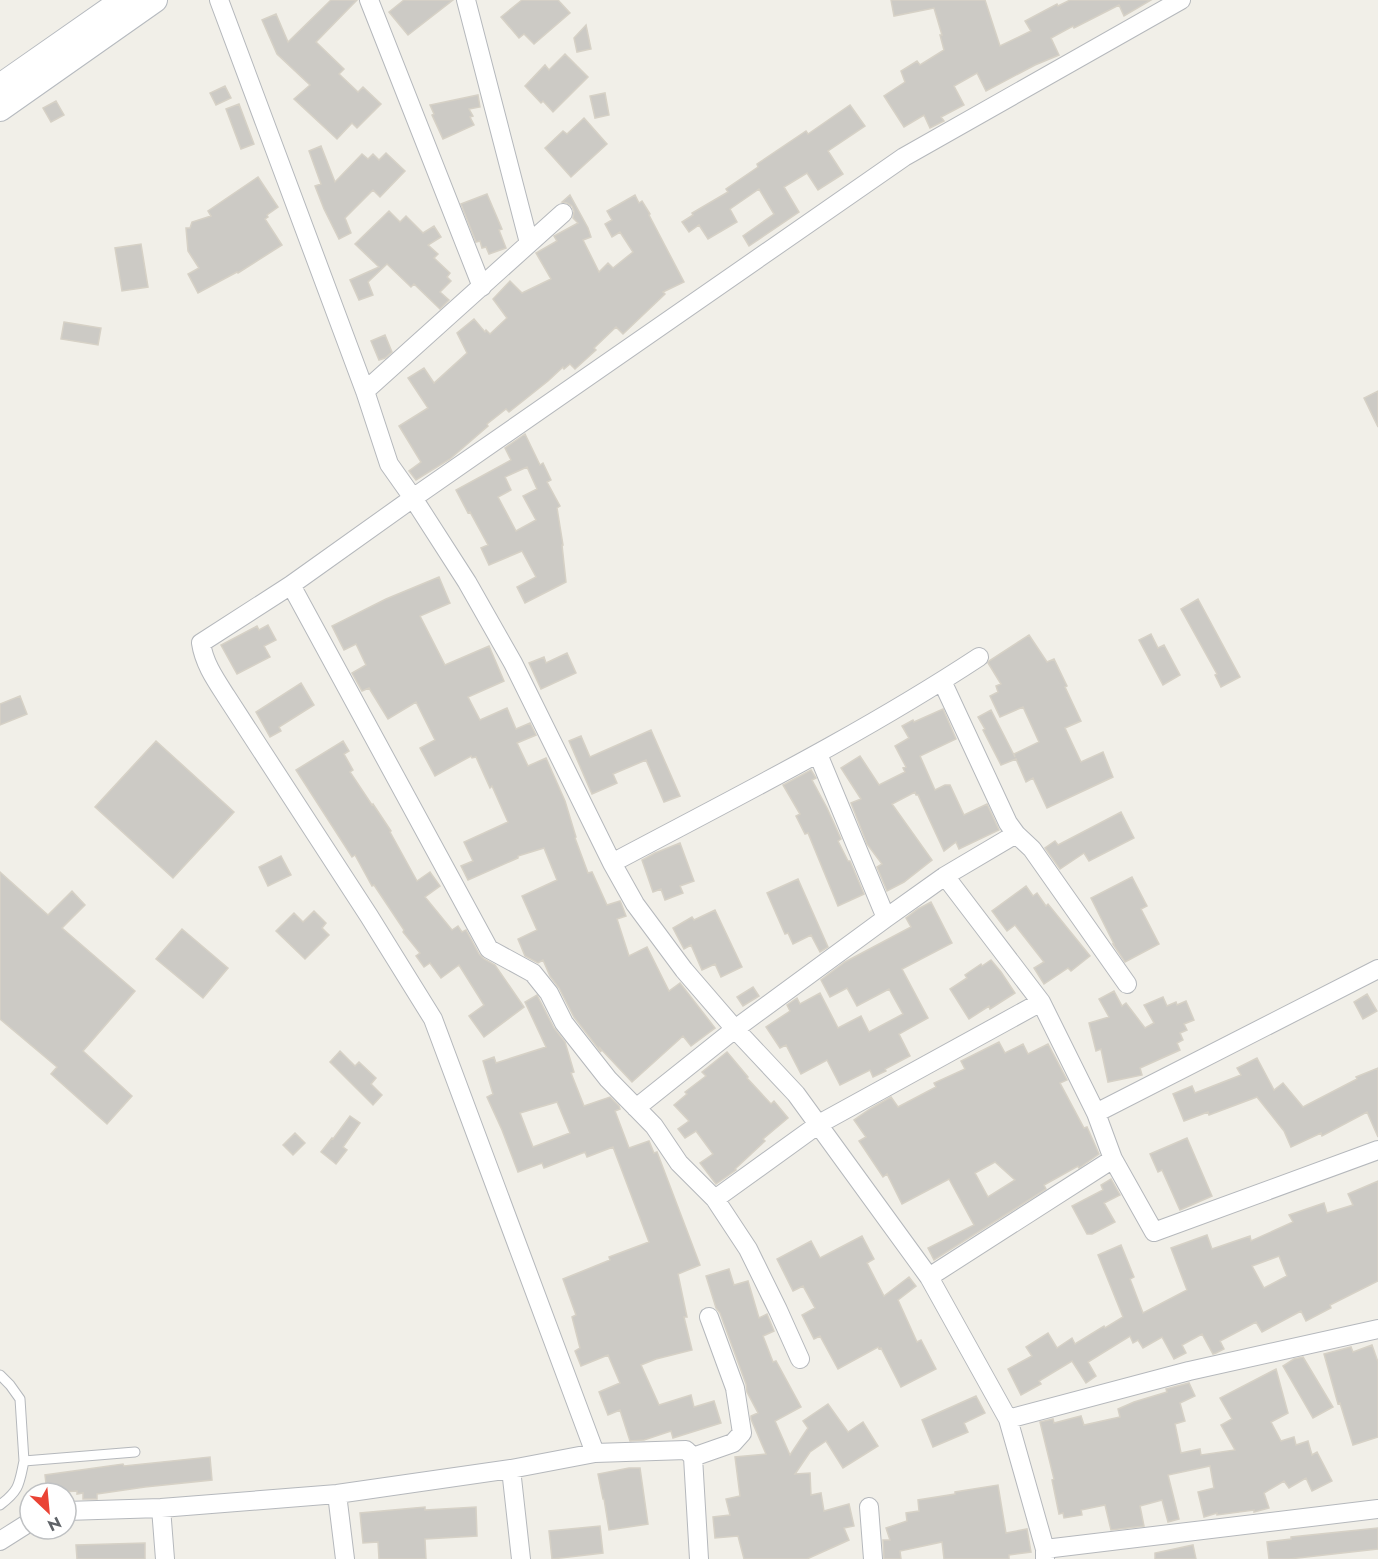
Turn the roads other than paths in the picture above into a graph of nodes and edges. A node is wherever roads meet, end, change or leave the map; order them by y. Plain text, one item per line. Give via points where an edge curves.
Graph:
1 (123, 0) edge
2 (155, 0) edge
3 (219, 0) edge
4 (369, 0) edge
5 (465, 0) edge
6 (1180, 0) edge
7 (0, 86) edge
8 (0, 109) edge
9 (563, 213) dead end
10 (529, 243) junction
11 (482, 288) junction
12 (365, 391) junction
13 (413, 498) junction
14 (291, 585) junction
15 (979, 657) dead end
16 (942, 681) junction
17 (818, 754) junction
18 (1016, 834) junction
19 (612, 863) junction
20 (945, 876) junction
21 (886, 918) junction
22 (1378, 969) edge
23 (1127, 984) dead end
24 (1041, 1002) junction
25 (735, 1029) junction
26 (636, 1108) junction
27 (1096, 1113) junction
28 (819, 1124) junction
29 (1378, 1150) edge
30 (1113, 1159) junction
31 (714, 1199) junction
32 (929, 1277) junction
33 (709, 1317) dead end
34 (1378, 1329) edge
35 (800, 1359) dead end
36 (0, 1375) edge
37 (1008, 1419) junction
38 (135, 1452) dead end
39 (595, 1453) junction
40 (693, 1457) junction
41 (24, 1461) junction
42 (511, 1469) junction
43 (337, 1494) junction
44 (0, 1505) edge
45 (869, 1507) dead end
46 (161, 1508) junction
47 (1378, 1509) edge
48 (78, 1511) edge
49 (18, 1530) edge
50 (0, 1541) edge
51 (1045, 1554) edge
52 (165, 1559) edge
53 (345, 1559) edge
54 (521, 1559) edge
55 (699, 1559) edge
56 (873, 1559) edge

1 - 7 main road
2 - 8 main road
3 - 12 street
4 - 11 street
5 - 10 street
6 - 13 street via 904,157
9 - 10 street
10 - 11 street
11 - 12 street
12 - 13 street via 389,464
13 - 14 street
13 - 19 street via 513,663
14 - 26 street via 489,949 533,973 549,993 564,1023 608,1080
14 - 39 street via 201,643 203,654 225,696 433,1019
15 - 16 street
16 - 17 street
16 - 18 street
17 - 19 street
17 - 21 street
18 - 20 street
18 - 23 street via 1032,849
19 - 25 street via 635,904
20 - 21 street
20 - 24 street
21 - 25 street
22 - 27 street
24 - 27 street
24 - 28 street
25 - 26 street
25 - 28 street
26 - 31 street
27 - 30 street
28 - 31 street
28 - 32 street
29 - 30 street via 1155,1232
30 - 32 street
31 - 35 street via 748,1249
32 - 37 street
33 - 40 street via 735,1388 742,1433 733,1443
34 - 37 street via 1189,1371
36 - 41 lane via 20,1399
37 - 51 street
38 - 41 lane
39 - 40 street via 686,1450
39 - 42 street
40 - 55 street
41 - 44 lane via 18,1487
42 - 43 street
42 - 54 street
43 - 46 street
43 - 53 street
45 - 56 street
46 - 48 street
46 - 52 street
47 - 51 street
49 - 50 street

